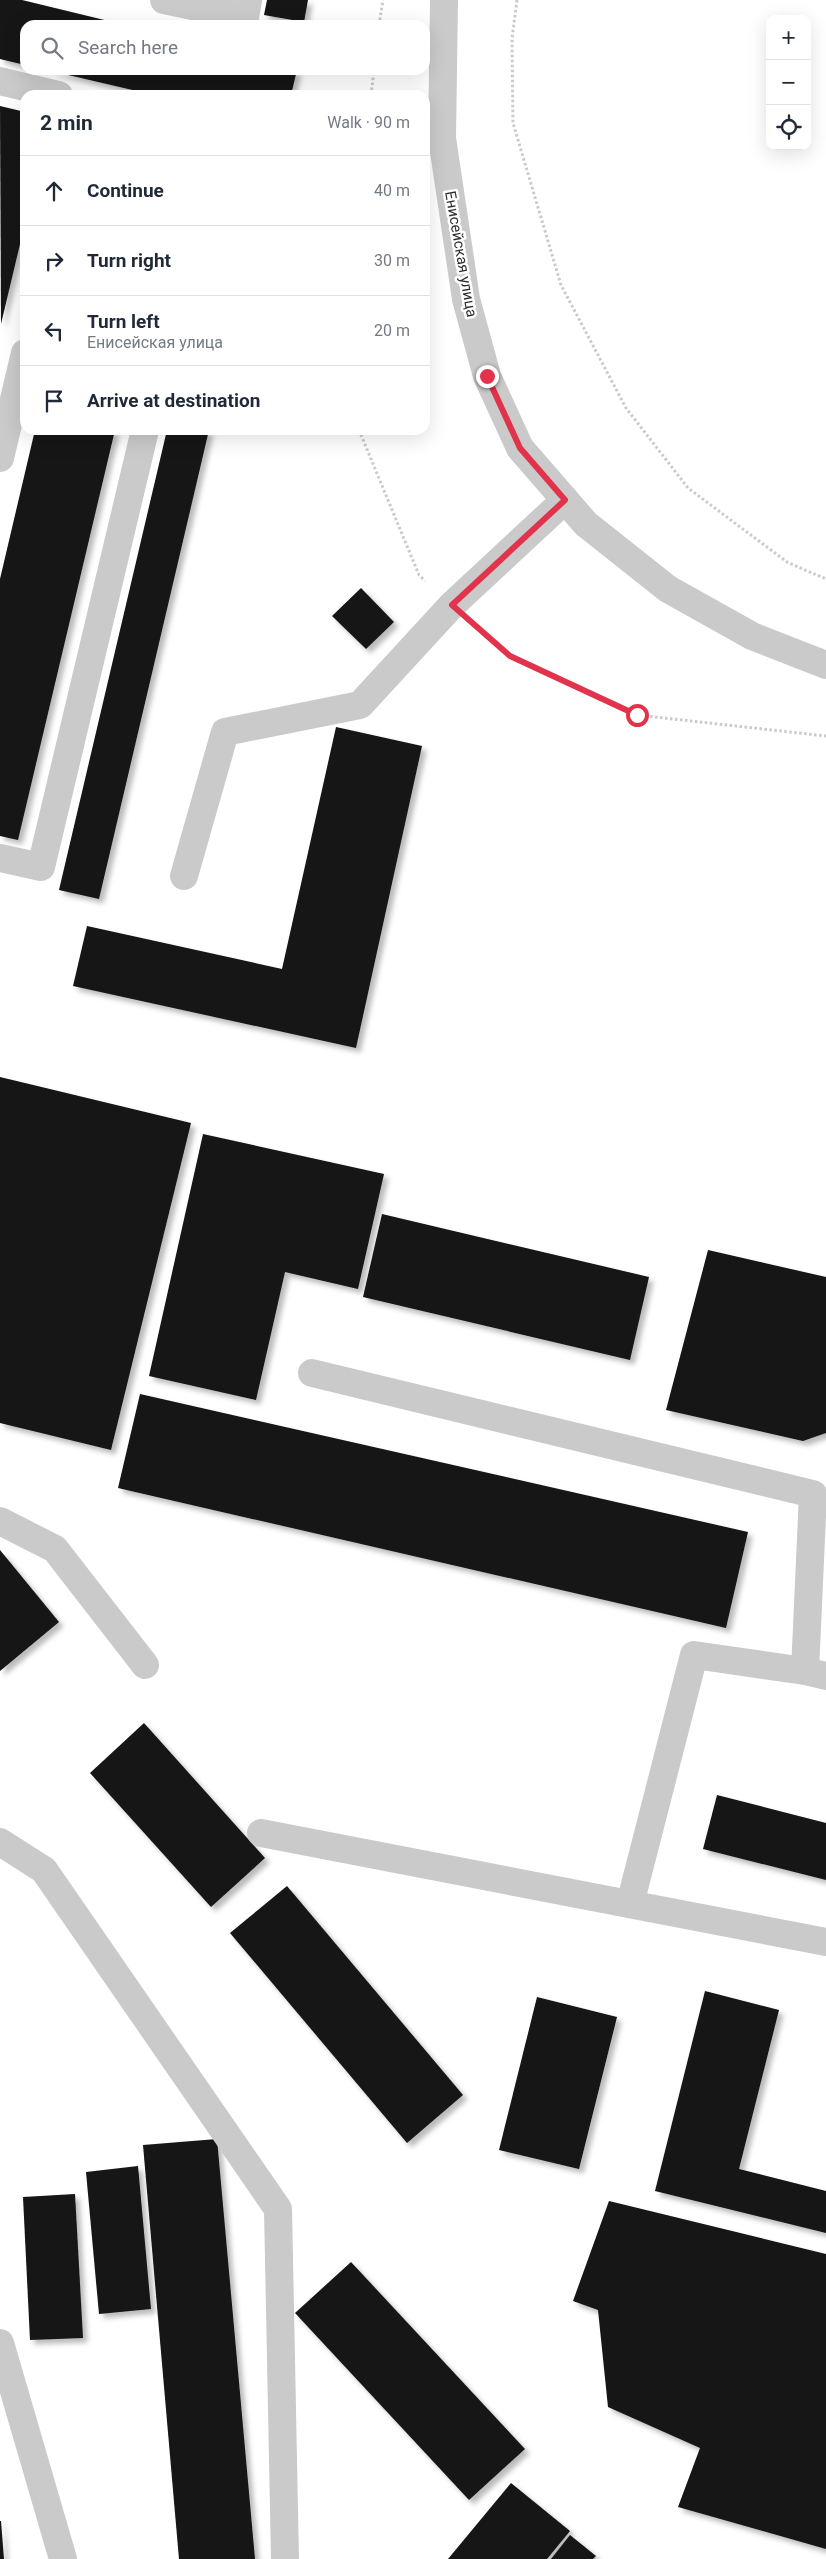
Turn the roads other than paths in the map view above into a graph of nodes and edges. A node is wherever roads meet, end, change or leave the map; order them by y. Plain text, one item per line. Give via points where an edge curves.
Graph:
1 (164, 0) edge
2 (248, 0) edge
3 (444, 0) edge
4 (0, 81) edge
5 (38, 90) edge
6 (20, 374) edge
7 (144, 435) edge
8 (0, 458) edge
9 (565, 500) junction
10 (826, 665) edge
11 (0, 858) edge
12 (184, 876) dead end
13 (312, 1372) dead end
14 (0, 1521) edge
15 (145, 1665) dead end
16 (815, 1673) edge
17 (261, 1833) dead end
18 (0, 1842) edge
19 (630, 1904) junction
20 (826, 1942) edge
21 (0, 2343) edge
22 (63, 2559) edge
23 (285, 2559) edge

1 - 2 street via 245,17
3 - 9 street, Енисейская улица via 442,138 466,299 487,376 520,448
4 - 5 street
6 - 8 street
7 - 11 street via 42,867
9 - 10 street, Енисейская улица via 586,524 668,589 752,636
9 - 12 street via 452,605 360,706 225,732
13 - 16 street via 813,1494
14 - 15 street via 55,1549
16 - 19 street via 694,1655
17 - 19 street
18 - 23 street via 44,1870 278,2209
19 - 20 street
21 - 22 street

